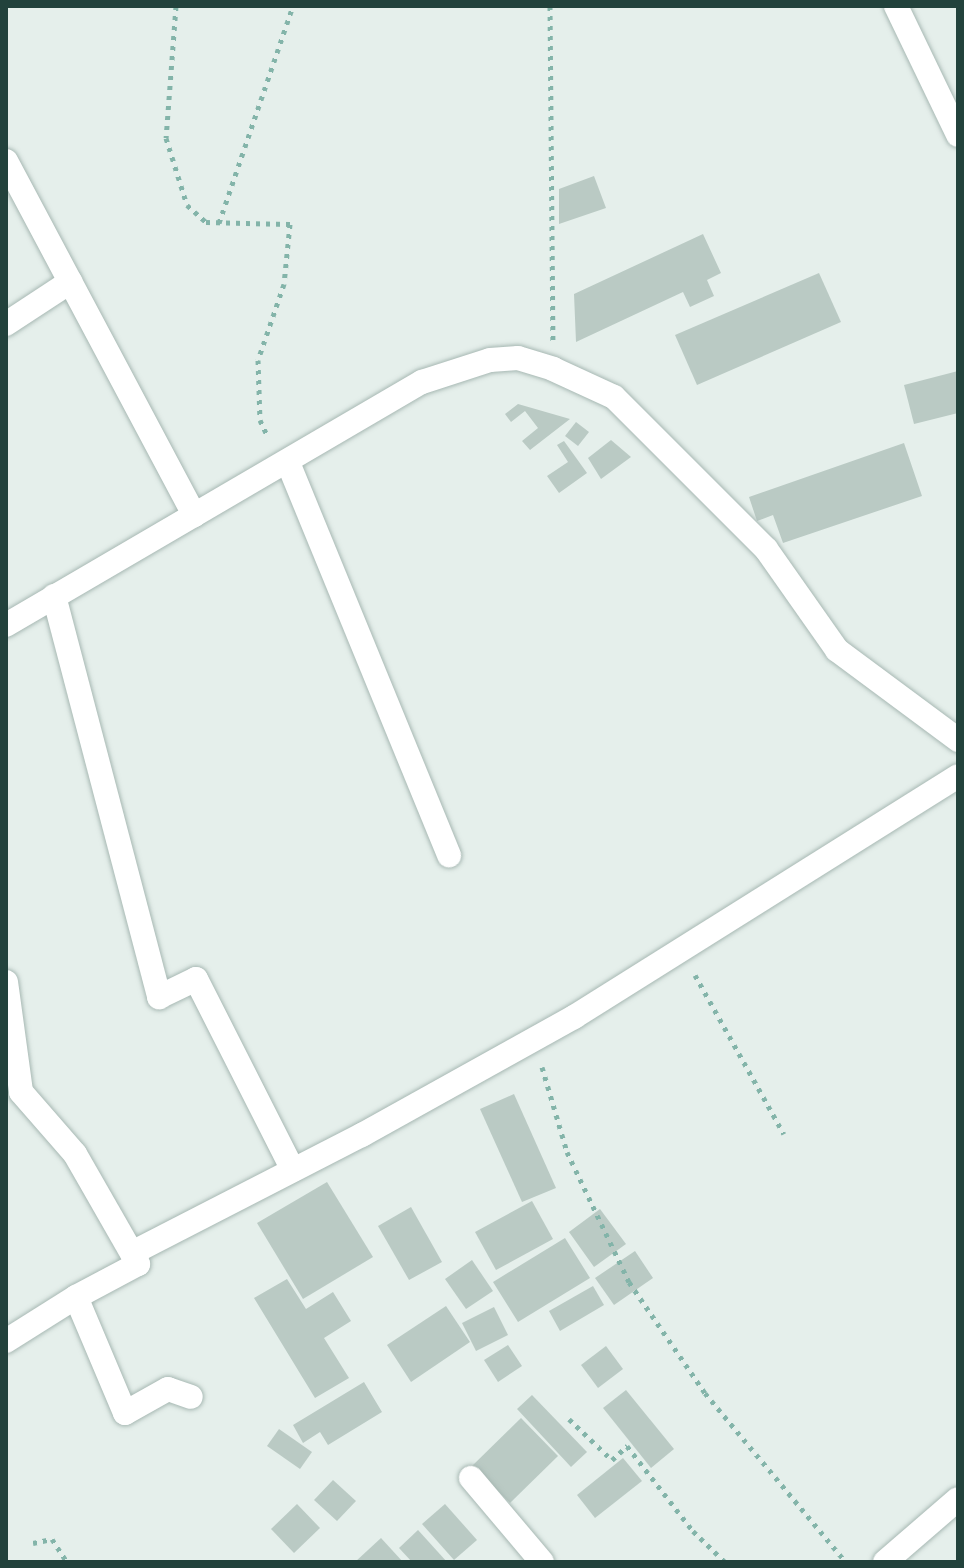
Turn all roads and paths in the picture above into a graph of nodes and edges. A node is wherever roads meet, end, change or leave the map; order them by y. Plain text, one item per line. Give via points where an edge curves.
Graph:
1 (176, 6) edge
2 (293, 6) edge
3 (550, 6) edge
4 (896, 6) edge
5 (958, 135) edge
6 (6, 161) edge
7 (219, 223) junction
8 (70, 282) junction
9 (6, 324) edge
10 (541, 343) dead end
11 (277, 437) dead end
12 (289, 465) junction
13 (194, 515) junction
14 (54, 596) junction
15 (6, 625) edge
16 (958, 740) edge
17 (958, 776) edge
18 (449, 855) dead end
19 (681, 950) junction
20 (6, 982) edge
21 (533, 1040) junction
22 (14, 1097) edge
23 (784, 1134) dead end
24 (293, 1170) junction
25 (132, 1253) junction
26 (76, 1297) junction
27 (6, 1341) edge
28 (191, 1397) dead end
29 (569, 1419) dead end
30 (471, 1478) dead end
31 (958, 1499) edge
32 (33, 1543) dead end
33 (67, 1562) edge
34 (542, 1562) edge
35 (725, 1562) edge
36 (846, 1562) edge
37 (885, 1562) edge

1 - 7 path via 166,138 187,205 206,222
2 - 7 path
3 - 10 path via 554,347
4 - 5 street
6 - 8 street
7 - 11 path via 290,224 284,284 258,360 260,420 268,437
8 - 9 street
8 - 13 street
12 - 13 street
12 - 16 street via 422,382 456,369 518,358 553,369 614,397 766,549 837,650
12 - 18 street
13 - 14 street
14 - 15 street
14 - 24 street via 159,997 196,979
17 - 19 street
19 - 21 street
19 - 23 path
20 - 22 street
21 - 24 street
21 - 36 path via 567,1152 629,1282 705,1393
22 - 25 street via 75,1154
24 - 25 street
25 - 26 street via 138,1264
26 - 27 street
26 - 28 street via 125,1413 168,1389
29 - 35 path via 612,1460 627,1446 693,1531
30 - 34 street
31 - 37 street
32 - 33 path via 52,1539

